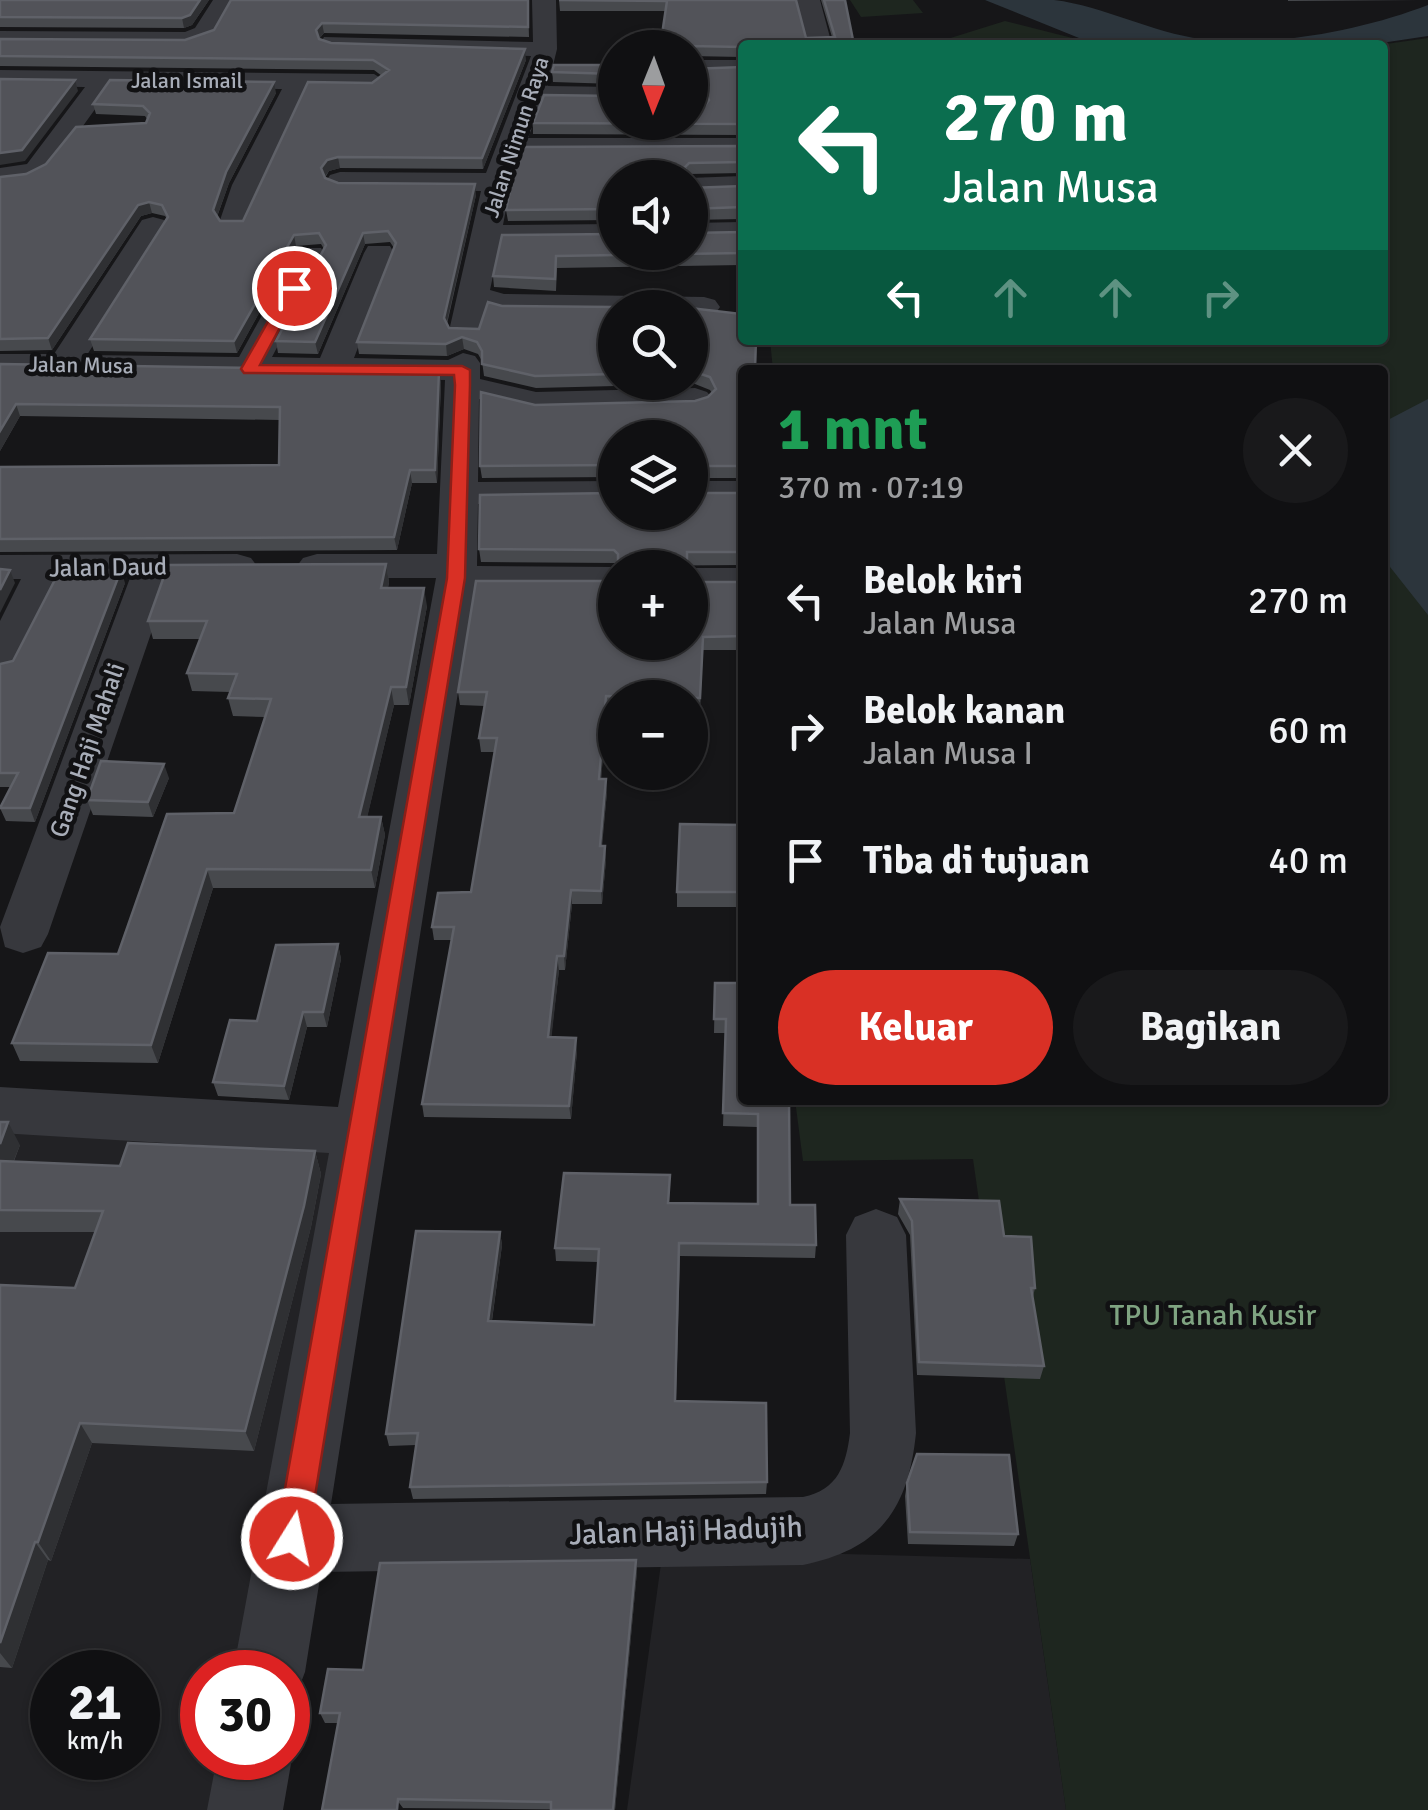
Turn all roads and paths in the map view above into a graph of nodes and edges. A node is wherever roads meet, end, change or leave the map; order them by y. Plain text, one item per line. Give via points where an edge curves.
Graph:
1 (225, 0) edge
2 (544, 0) edge
3 (808, 0) edge
4 (106, 13) edge
5 (0, 38) edge
6 (89, 39) junction
7 (819, 40) edge
8 (333, 42) edge
9 (708, 68) edge
10 (738, 68) edge
11 (598, 73) edge
12 (0, 78) edge
13 (103, 80) junction
14 (299, 80) junction
15 (374, 82) edge
16 (536, 82) junction
17 (598, 92) edge
18 (598, 105) edge
19 (70, 126) junction
20 (103, 126) edge
21 (509, 146) junction
22 (738, 146) edge
23 (20, 177) edge
24 (340, 181) edge
25 (497, 182) junction
26 (738, 185) edge
27 (708, 186) edge
28 (234, 224) edge
29 (153, 226) dead end
30 (598, 232) edge
31 (708, 232) edge
32 (738, 232) edge
33 (485, 234) junction
34 (380, 253) edge
35 (310, 254) edge
36 (471, 295) junction
37 (598, 305) edge
38 (463, 362) junction
39 (0, 364) edge
40 (64, 365) junction
41 (249, 369) junction
42 (332, 370) junction
43 (655, 400) edge
44 (598, 492) edge
45 (708, 492) edge
46 (738, 492) edge
47 (458, 493) junction
48 (154, 566) junction
49 (0, 568) edge
50 (48, 568) junction
51 (457, 572) junction
52 (598, 578) edge
53 (708, 580) edge
54 (738, 580) edge
55 (0, 663) edge
56 (23, 934) dead end
57 (0, 1110) edge
58 (363, 1132) junction
59 (876, 1235) dead end
60 (292, 1539) junction
61 (273, 1650) edge
62 (250, 1780) edge
63 (245, 1810) edge

1 - 6 street via 204,33 187,39
2 - 16 street, Jalan Nimun Raya
3 - 7 street
4 - 6 street
5 - 6 street
8 - 16 street
9 - 10 street
11 - 16 street
12 - 13 street, Jalan Ismail
13 - 14 street, Jalan Ismail
13 - 19 street
14 - 15 street, Jalan Ismail
14 - 28 street via 246,184
16 - 17 street
16 - 18 street
16 - 21 street, Jalan Nimun Raya
19 - 20 street
19 - 23 street
21 - 22 street
21 - 25 street, Jalan Nimun Raya
24 - 25 street
25 - 33 street, Jalan Nimun Raya
26 - 27 street
29 - 40 street
30 - 33 street
31 - 32 street
33 - 36 street, Jalan Nimun Raya
34 - 42 street
35 - 41 street
36 - 37 street via 503,304
36 - 38 street, Jalan Nimun Raya
38 - 42 street, Jalan Musa
38 - 43 street, Jalan Musa via 536,403
38 - 47 street, Jalan Nimun Raya
39 - 40 street, Jalan Musa
40 - 41 street, Jalan Musa
41 - 42 street, Jalan Musa
44 - 47 street
45 - 46 street
47 - 51 street, Jalan Nimun Raya
48 - 50 street, Jalan Daud
48 - 51 street, Jalan Daud
48 - 56 street, Gang Haji Mahali
49 - 50 street, Jalan Daud
50 - 55 street
51 - 52 street, Jalan Daud
51 - 58 street, Jalan Nimun Raya
53 - 54 street
57 - 58 street
58 - 60 street, Jalan Nimun Raya
59 - 60 street, Jalan Haji Hadujih via 879,1461 865,1494 830,1525 802,1531
60 - 61 street, Jalan Nimun Raya
62 - 63 street

